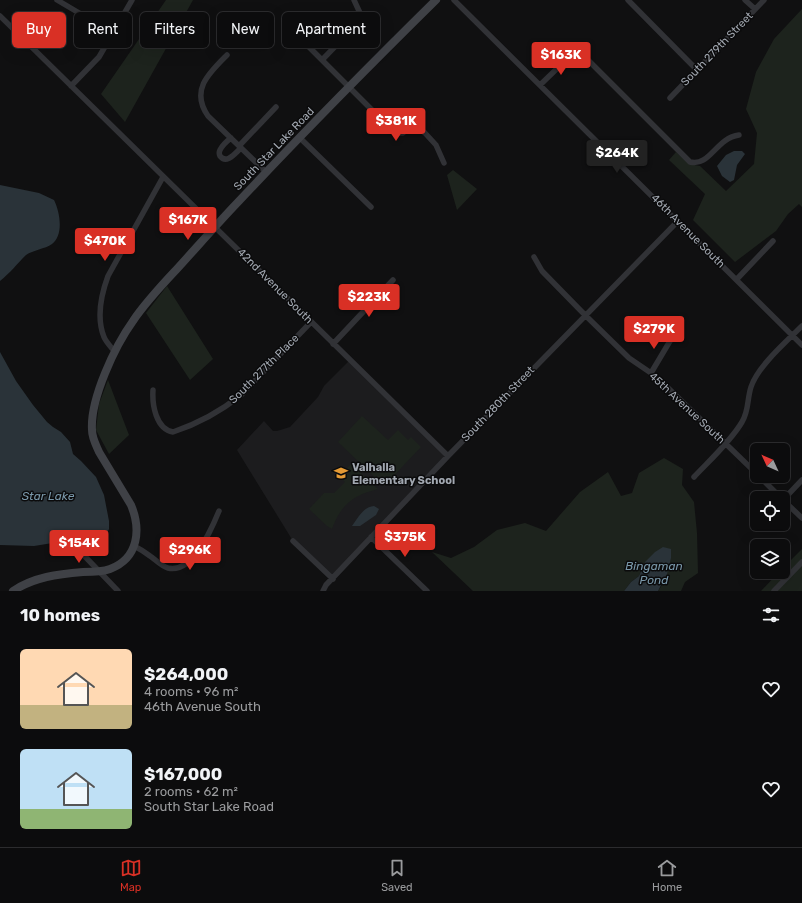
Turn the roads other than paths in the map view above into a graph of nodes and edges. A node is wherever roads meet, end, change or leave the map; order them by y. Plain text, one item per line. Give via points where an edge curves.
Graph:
1 (57, 0) edge
2 (132, 0) edge
3 (354, 0) edge
4 (436, 0) edge
5 (454, 0) edge
6 (628, 0) edge
7 (746, 0) edge
8 (764, 0) edge
9 (755, 9) junction
10 (77, 12) edge
11 (125, 12) edge
12 (0, 16) edge
13 (104, 48) edge
14 (310, 48) edge
15 (227, 55) dead end
16 (322, 60) junction
17 (697, 70) junction
18 (540, 85) junction
19 (71, 86) junction
20 (349, 87) junction
21 (670, 98) dead end
22 (276, 107) dead end
23 (392, 120) junction
24 (411, 126) junction
25 (739, 135) dead end
26 (231, 138) junction
27 (300, 138) junction
28 (240, 147) junction
29 (444, 163) dead end
30 (266, 172) junction
31 (163, 177) junction
32 (371, 207) dead end
33 (678, 221) junction
34 (215, 226) junction
35 (773, 241) dead end
36 (534, 257) dead end
37 (736, 279) junction
38 (393, 280) dead end
39 (585, 315) junction
40 (311, 322) junction
41 (802, 326) edge
42 (673, 336) dead end
43 (793, 336) junction
44 (333, 344) junction
45 (802, 345) edge
46 (115, 352) junction
47 (651, 373) junction
48 (153, 390) dead end
49 (725, 443) junction
50 (448, 456) junction
51 (750, 467) edge
52 (694, 477) dead end
53 (802, 480) edge
54 (766, 483) edge
55 (774, 491) edge
56 (790, 491) edge
57 (790, 507) edge
58 (219, 511) dead end
59 (802, 518) edge
60 (371, 537) junction
61 (293, 541) dead end
62 (73, 544) dead end
63 (134, 546) junction
64 (802, 562) edge
65 (98, 571) junction
66 (333, 579) junction
67 (13, 591) edge
68 (118, 591) edge
69 (323, 591) edge
70 (427, 591) edge
71 (774, 591) edge

1 - 10 street
2 - 11 street
3 - 16 street via 360,13 359,19
4 - 20 street, South Star Lake Road
5 - 18 street, 46th Avenue South
6 - 17 street
7 - 9 street
8 - 9 street, South 279th Street
9 - 17 street, South 279th Street
12 - 19 street, 42nd Avenue South
13 - 19 street via 95,63
14 - 16 street
15 - 26 street via 206,78 200,98 202,108 208,116
16 - 20 street
17 - 21 street, South 279th Street
18 - 25 street via 569,57 583,56 687,159 696,163 702,162 726,139
18 - 33 street, 46th Avenue South
19 - 31 street, 42nd Avenue South
20 - 23 street via 374,112
20 - 27 street, South Star Lake Road
22 - 28 street
23 - 24 street
23 - 24 street via 393,128 398,133 403,133
24 - 29 street via 420,129 431,138
26 - 28 street
26 - 28 street via 220,150 221,157 230,158
27 - 30 street, South Star Lake Road
27 - 32 street
28 - 30 street
30 - 34 street, South Star Lake Road
31 - 34 street, 42nd Avenue South
31 - 46 street via 103,289 100,303 101,328 104,339
33 - 37 street, 46th Avenue South
33 - 39 street, South 280th Street
34 - 40 street, 42nd Avenue South
34 - 46 street, South Star Lake Road via 132,321
35 - 37 street
36 - 39 street, 45th Avenue South via 542,271
37 - 43 street, 46th Avenue South
38 - 44 street
39 - 47 street, 45th Avenue South via 629,358
39 - 50 street, South 280th Street
40 - 44 street, 42nd Avenue South
40 - 48 street, South 277th Place via 241,395 188,427 173,432 163,428 154,405
41 - 43 street
42 - 47 street
43 - 45 street, 46th Avenue South
43 - 49 street via 755,378 743,421
44 - 50 street, 42nd Avenue South
46 - 63 street, South Star Lake Road via 93,409 92,431 95,444 134,511 137,526
47 - 49 street, 45th Avenue South
49 - 51 street, 45th Avenue South
49 - 52 street
50 - 60 street, South 280th Street
53 - 56 street
54 - 55 street, 45th Avenue South
57 - 59 street, 45th Avenue South
58 - 63 street via 202,547 181,566 163,566
60 - 66 street, South 280th Street
60 - 70 street
61 - 66 street
62 - 65 street
63 - 65 street via 118,565
64 - 71 street
65 - 67 street via 44,578
65 - 68 street
66 - 69 street, South 280th Street

